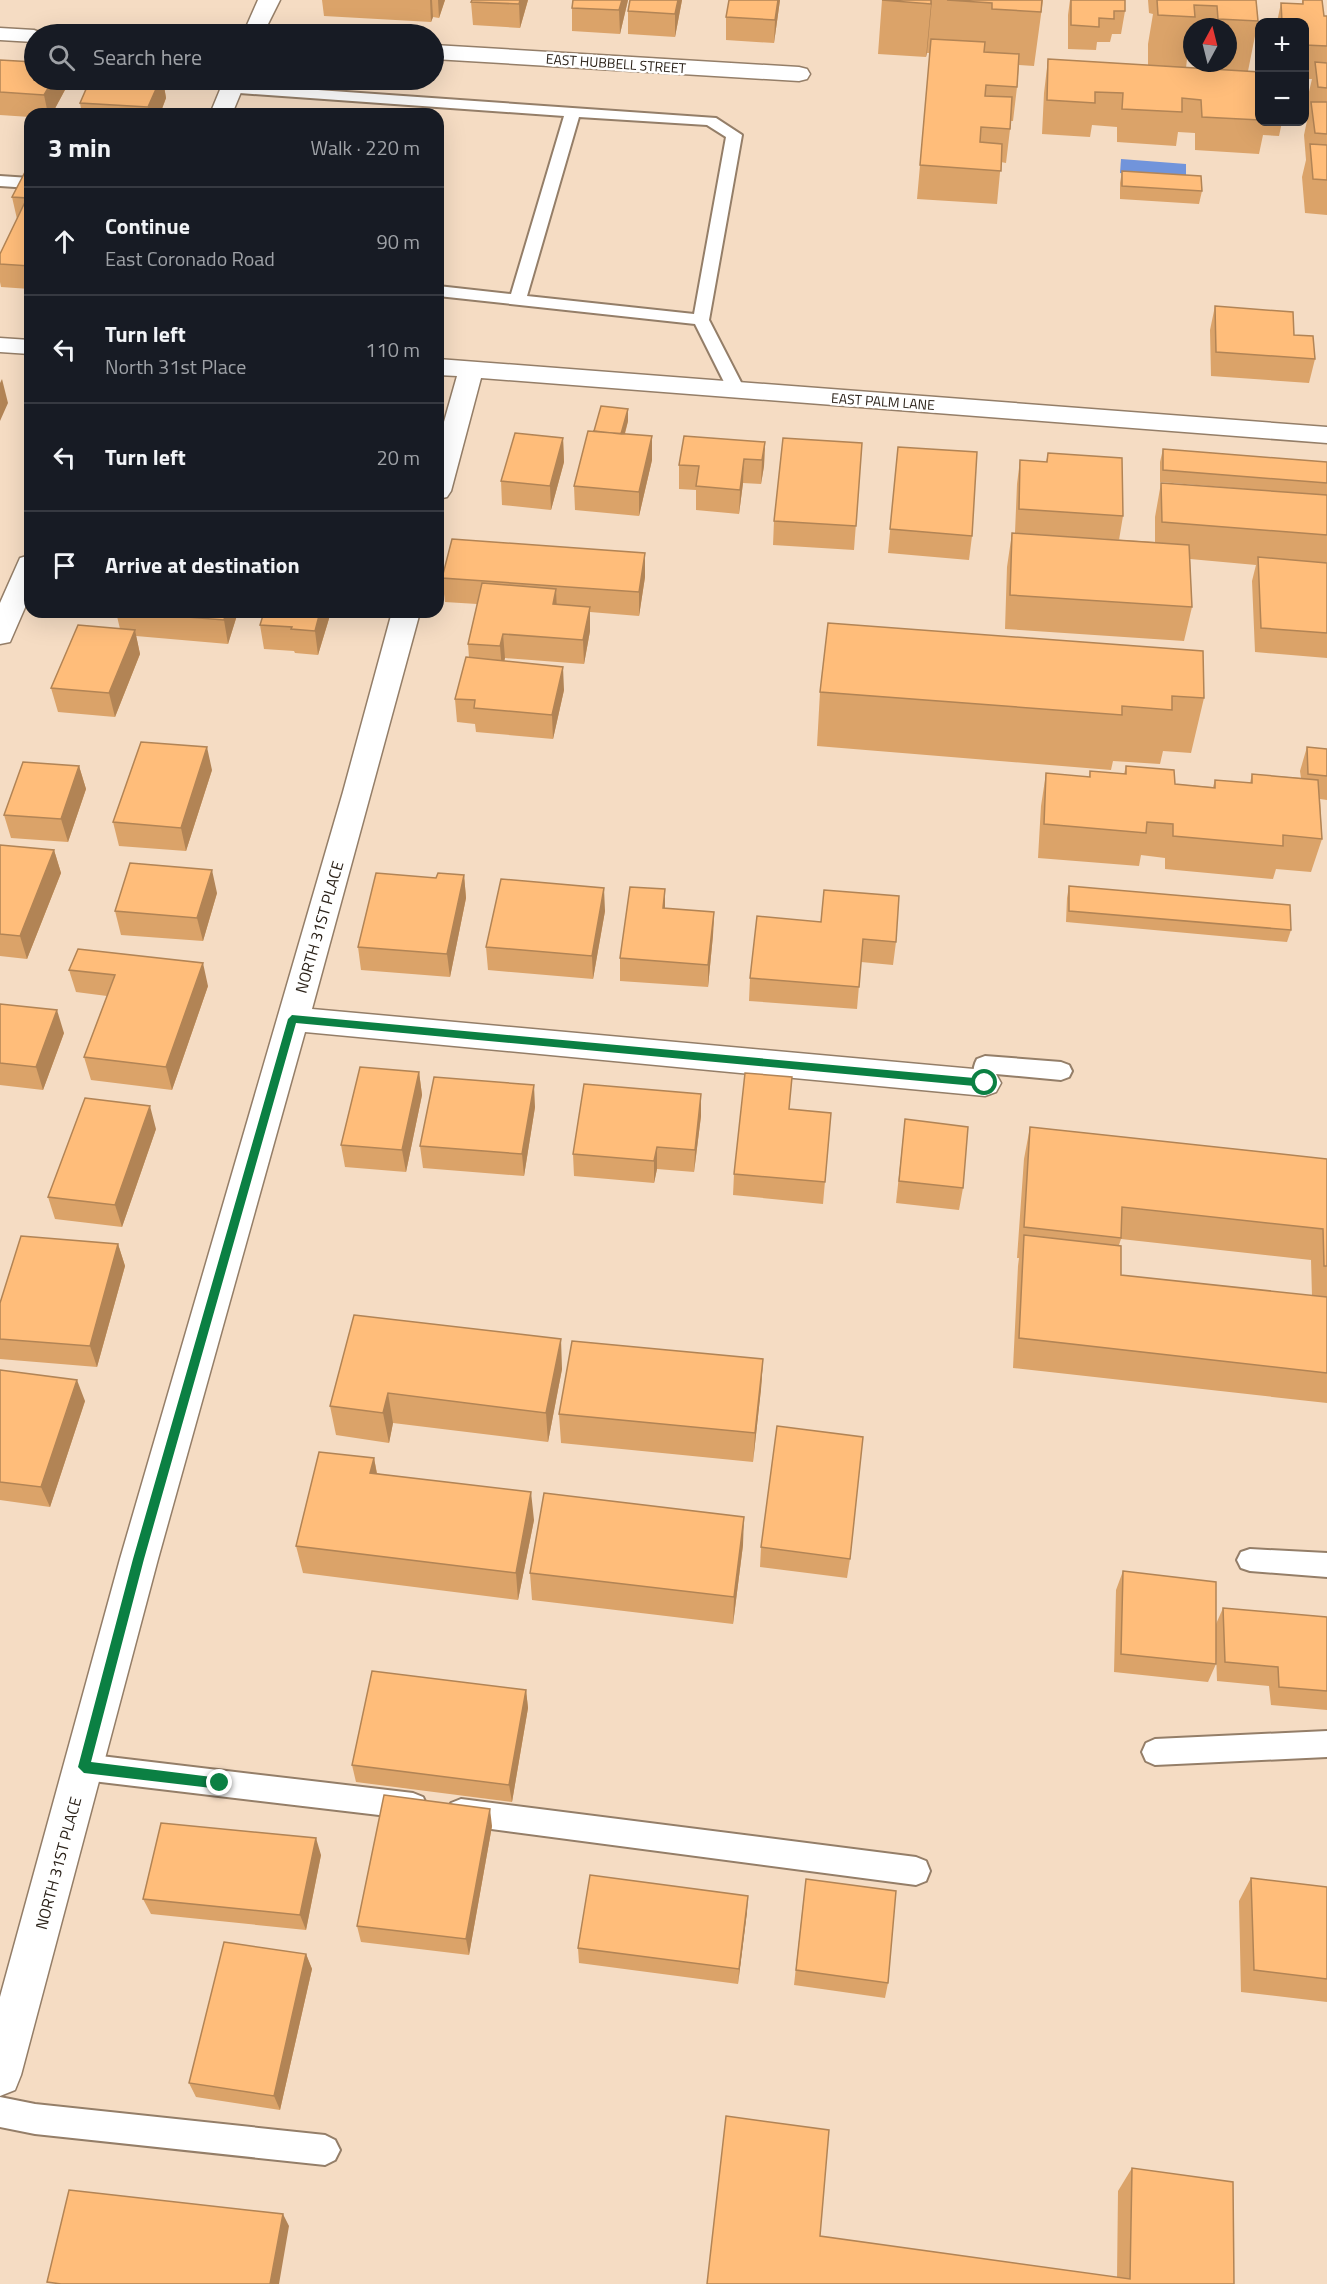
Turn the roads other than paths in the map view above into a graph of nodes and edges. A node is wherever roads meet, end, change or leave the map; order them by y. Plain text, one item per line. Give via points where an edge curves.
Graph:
1 (269, 0) edge
2 (258, 24) edge
3 (0, 34) edge
4 (24, 35) edge
5 (444, 53) edge
6 (799, 74) dead end
7 (231, 90) edge
8 (279, 90) edge
9 (223, 108) edge
10 (416, 108) edge
11 (444, 109) edge
12 (573, 112) junction
13 (0, 181) edge
14 (24, 183) edge
15 (444, 292) edge
16 (517, 300) junction
17 (701, 320) junction
18 (0, 345) edge
19 (24, 347) edge
20 (444, 367) edge
21 (471, 369) junction
22 (736, 390) junction
23 (1327, 435) edge
24 (444, 469) edge
25 (24, 578) edge
26 (404, 618) edge
27 (0, 635) edge
28 (292, 1019) junction
29 (1060, 1071) dead end
30 (985, 1083) joint
31 (1250, 1560) dead end
32 (1327, 1565) edge
33 (1327, 1744) edge
34 (1155, 1752) dead end
35 (84, 1767) junction
36 (916, 1870) dead end
37 (0, 2075) edge
38 (0, 2112) edge
39 (326, 2150) dead end

1 - 2 street
3 - 4 street
5 - 6 street, EAST HUBBELL STREET
7 - 9 street
8 - 10 lane
11 - 12 lane
12 - 16 lane
12 - 17 lane via 711,121 734,135
13 - 14 lane
15 - 16 lane
16 - 17 lane
17 - 22 lane
18 - 19 street
20 - 21 street, EAST PALM LANE
21 - 22 street, EAST PALM LANE
21 - 24 street
22 - 23 street, EAST PALM LANE
25 - 27 street
26 - 28 street, NORTH 31ST PLACE
28 - 30 street
28 - 35 street, NORTH 31ST PLACE
29 - 30 lane via 985,1065
31 - 32 lane
33 - 34 lane
35 - 36 lane
35 - 37 street, NORTH 31ST PLACE
38 - 39 lane

